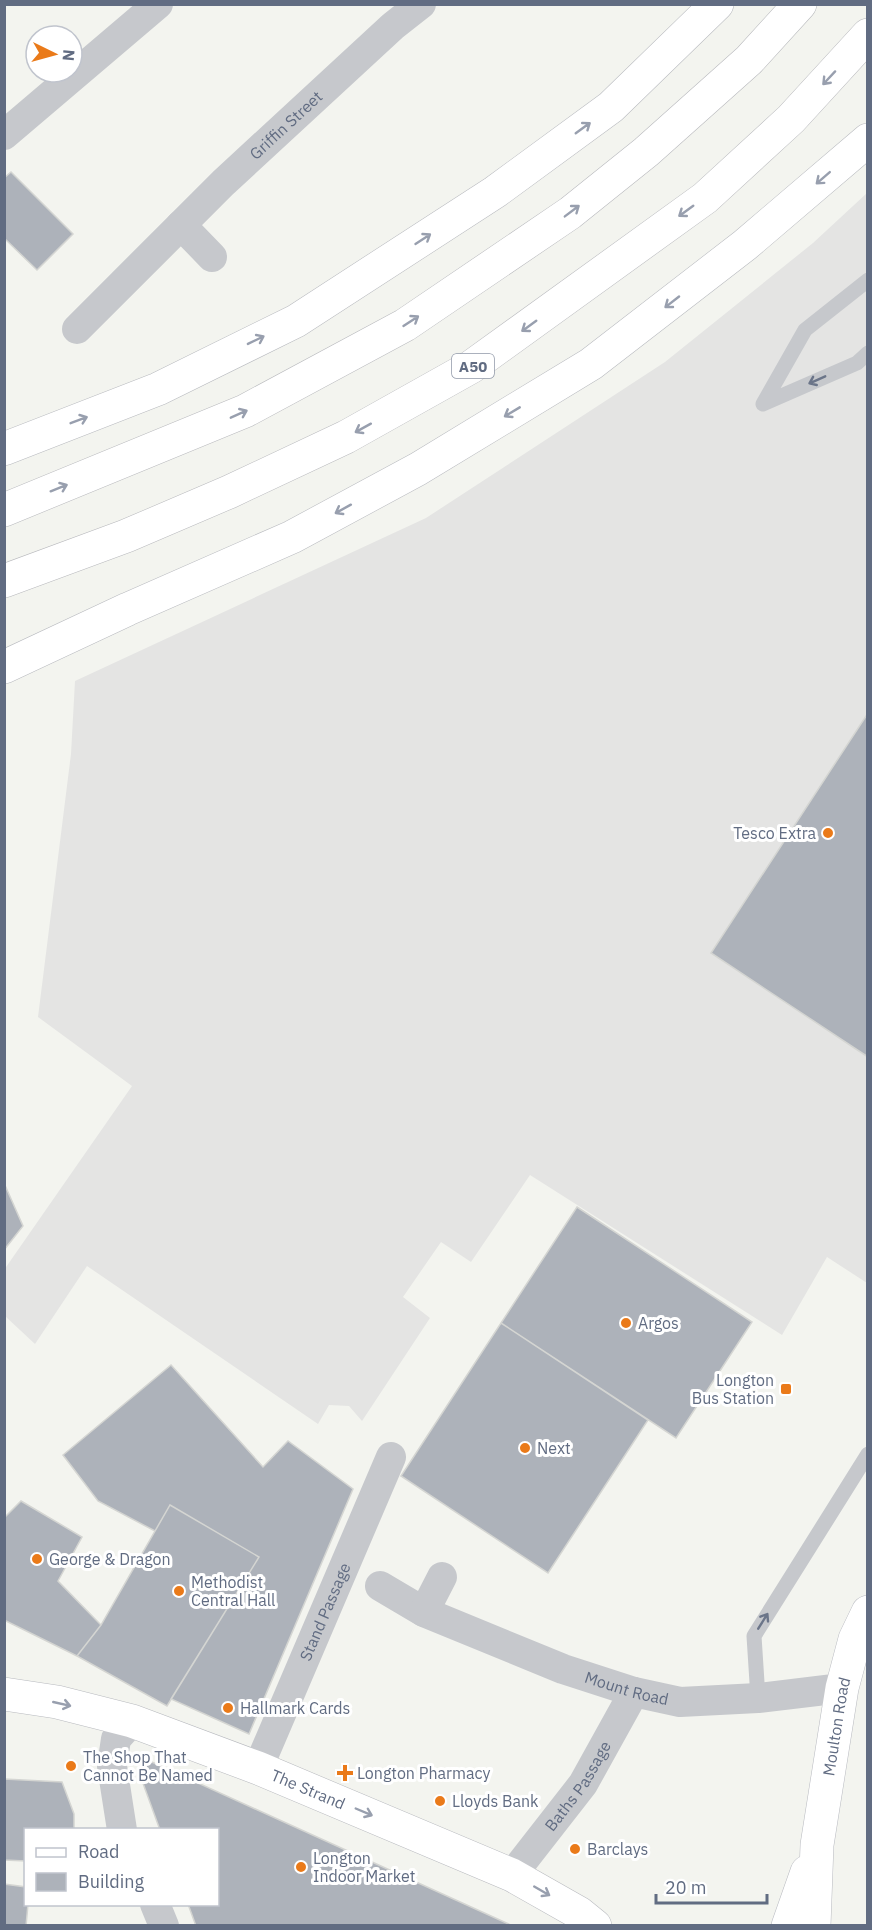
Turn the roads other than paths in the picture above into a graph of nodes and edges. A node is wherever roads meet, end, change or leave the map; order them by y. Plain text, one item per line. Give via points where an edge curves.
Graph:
1 (158, 4) edge
2 (421, 4) edge
3 (717, 4) edge
4 (800, 4) edge
5 (385, 15) edge
6 (867, 35) edge
7 (4, 135) edge
8 (867, 140) edge
9 (181, 225) junction
10 (212, 256) dead end
11 (867, 280) edge
12 (77, 329) dead end
13 (867, 353) edge
14 (4, 449) edge
15 (4, 510) edge
16 (4, 581) edge
17 (4, 667) edge
18 (867, 1454) edge
19 (391, 1457) dead end
20 (442, 1577) dead end
21 (380, 1586) dead end
22 (424, 1612) junction
23 (867, 1612) edge
24 (842, 1688) junction
25 (634, 1692) junction
26 (4, 1694) edge
27 (758, 1698) junction
28 (132, 1721) junction
29 (258, 1768) junction
30 (122, 1828) edge
31 (817, 1845) junction
32 (512, 1875) junction
33 (155, 1906) edge
34 (164, 1926) edge
35 (595, 1926) edge
36 (788, 1926) edge
37 (814, 1926) edge

1 - 7 street
2 - 5 street, Griffin Street
14 -> 3 main road via 158,389 296,321 495,192 611,107
15 -> 4 main road via 245,411 405,325 570,213 646,152 749,60
5 - 9 street, Griffin Street
6 -> 16 main road, A50 via 791,119 705,198 471,367 346,437 229,492 126,536
8 -> 17 main road via 746,245 591,364 418,469 292,537
9 - 10 street
9 - 12 street, Griffin Street
13 -> 11 lane via 857,363 763,404 805,330
27 -> 18 lane via 754,1636
19 - 29 street, Stand Passage
20 - 22 street
21 - 22 street, Mount Road
22 - 25 street, Mount Road via 563,1669
23 - 24 main road, Moulton Road
24 - 27 street, Mount Road
24 - 31 main road, Moulton Road
25 - 27 street, Mount Road via 680,1702
25 - 32 street, Baths Passage via 583,1784
26 -> 28 main road, The Strand via 57,1702
28 - 29 main road, The Strand
28 - 30 street via 116,1739 112,1766
29 -> 32 main road, The Strand
31 - 36 main road, Moulton Road
31 - 37 main road, Moulton Road
32 -> 35 main road, The Strand
33 - 34 street

